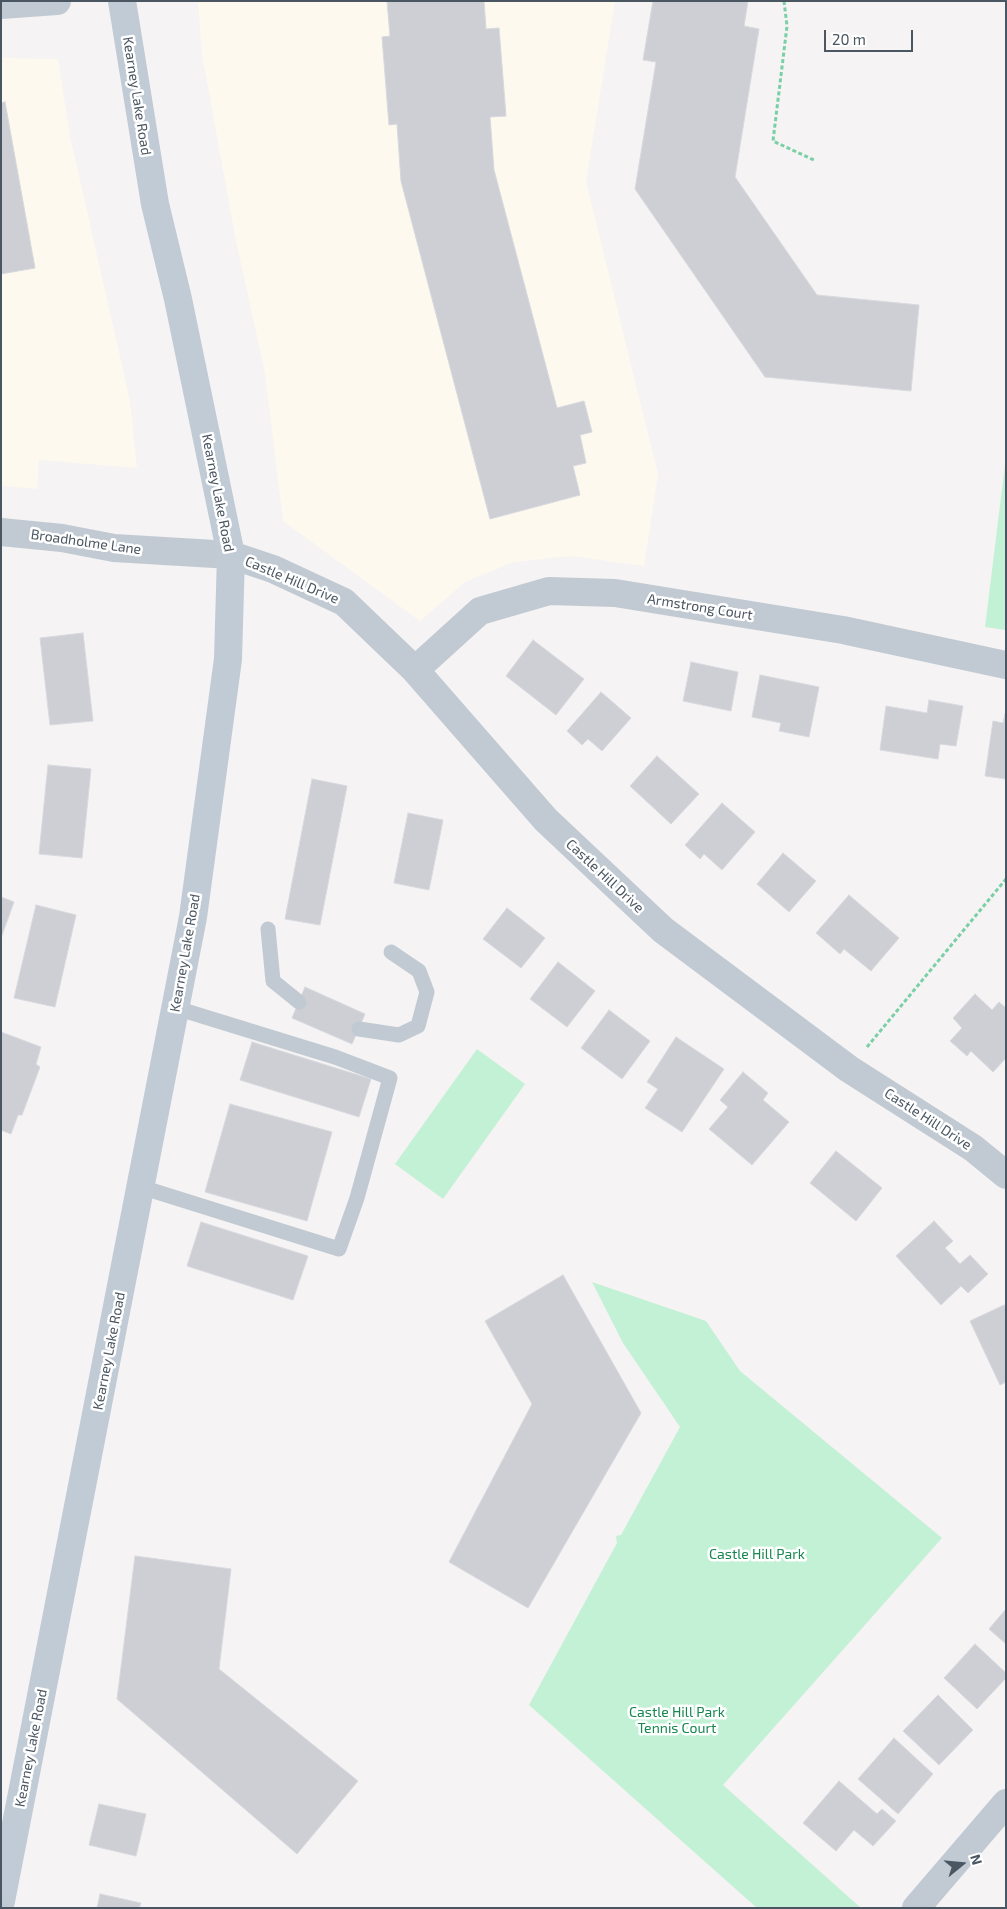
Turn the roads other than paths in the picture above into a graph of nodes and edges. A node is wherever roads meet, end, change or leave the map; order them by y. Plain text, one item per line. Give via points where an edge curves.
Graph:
1 (56, 1) edge
2 (122, 1) edge
3 (1, 5) edge
4 (1, 532) edge
5 (231, 555) junction
6 (1006, 665) edge
7 (415, 670) junction
8 (268, 929) dead end
9 (391, 952) dead end
10 (299, 1002) dead end
11 (176, 1008) junction
12 (359, 1029) dead end
13 (1006, 1175) edge
14 (141, 1187) junction
15 (1006, 1803) edge
16 (1, 1901) edge
17 (916, 1908) edge

1 - 3 street
2 - 5 main road, Kearney Lake Road via 155,204
4 - 5 street, Broadholme Lane via 62,538 114,548
5 - 7 street, Castle Hill Drive via 344,602
5 - 11 main road, Kearney Lake Road via 228,660 194,917
6 - 7 street, Armstrong Court via 843,630 634,596 549,591 480,611
7 - 13 street, Castle Hill Drive via 546,820 663,930 849,1069 973,1148
8 - 10 lane via 273,981
9 - 12 lane via 419,971 427,992 418,1026 399,1035
11 - 14 main road, Kearney Lake Road
11 - 14 lane via 334,1057 390,1078 357,1198 339,1248
14 - 16 main road, Kearney Lake Road
15 - 17 street

